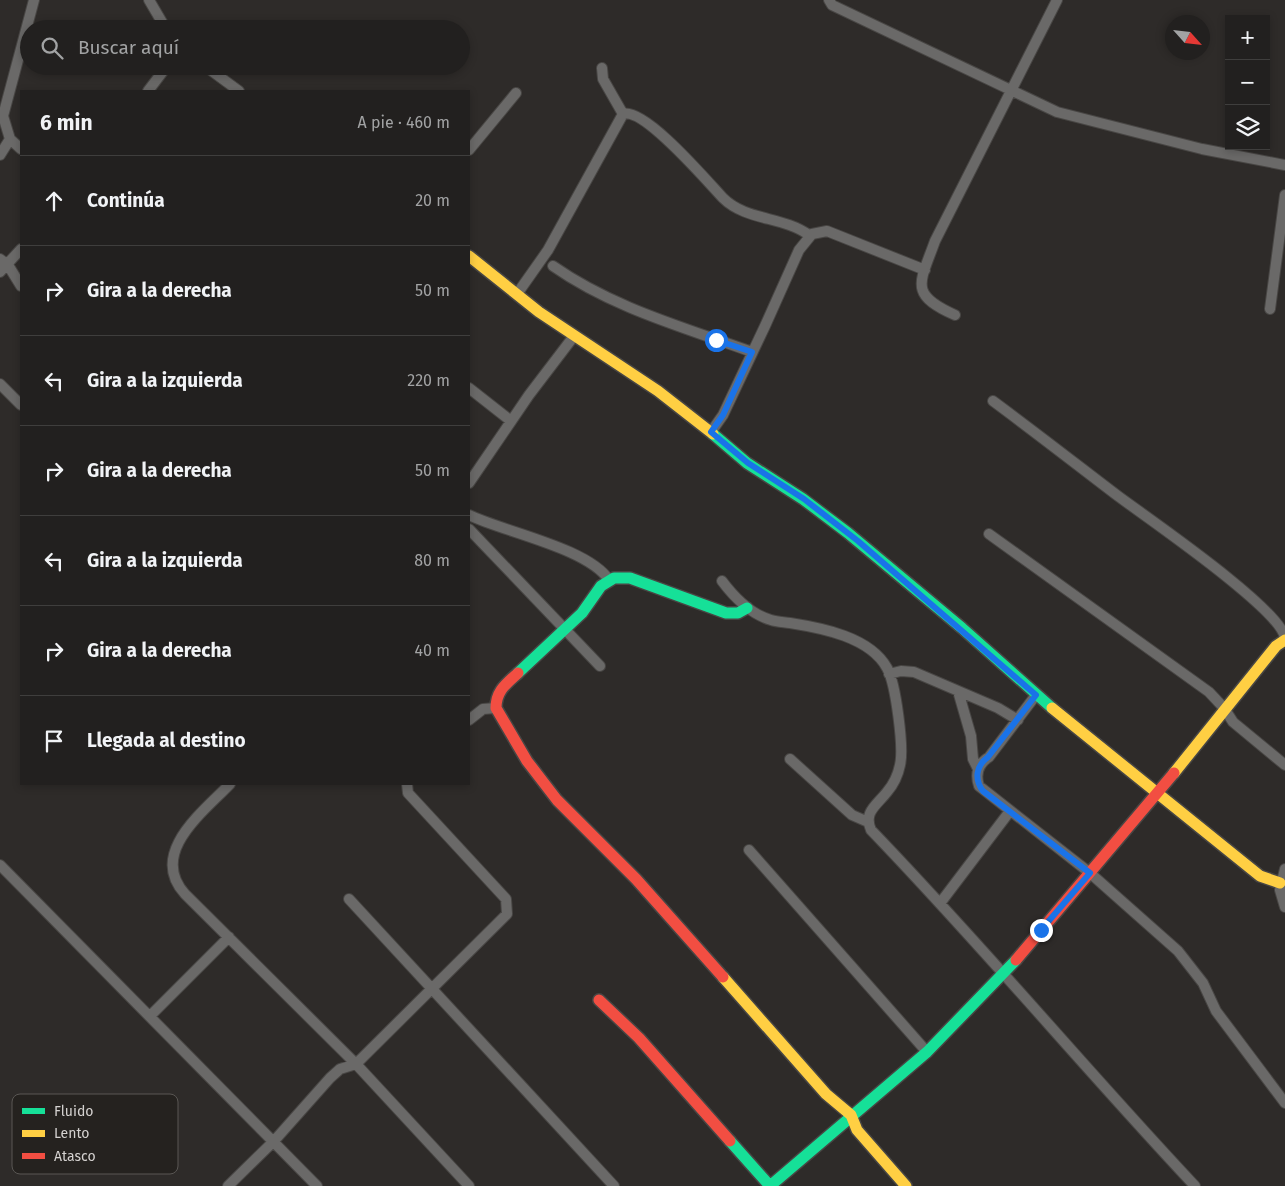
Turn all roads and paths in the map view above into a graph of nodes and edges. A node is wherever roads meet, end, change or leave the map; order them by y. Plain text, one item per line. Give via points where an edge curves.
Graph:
1 (34, 0) edge
2 (150, 0) edge
3 (829, 0) edge
4 (1057, 0) edge
5 (28, 20) edge
6 (161, 20) edge
7 (20, 50) edge
8 (602, 68) dead end
9 (160, 75) edge
10 (217, 75) edge
11 (149, 90) edge
12 (238, 90) edge
13 (1010, 91) junction
14 (516, 92) dead end
15 (623, 114) junction
16 (10, 139) junction
17 (20, 148) edge
18 (470, 149) edge
19 (0, 155) edge
20 (1285, 164) edge
21 (1285, 195) edge
22 (809, 235) junction
23 (20, 251) edge
24 (470, 257) edge
25 (4, 262) edge
26 (553, 266) dead end
27 (926, 268) junction
28 (0, 272) edge
29 (20, 285) edge
30 (517, 294) junction
31 (1270, 309) dead end
32 (955, 315) dead end
33 (574, 336) junction
34 (752, 352) junction
35 (0, 384) edge
36 (470, 389) edge
37 (993, 401) dead end
38 (20, 404) edge
39 (512, 421) junction
40 (711, 432) junction
41 (470, 483) edge
42 (470, 516) edge
43 (470, 530) edge
44 (989, 534) dead end
45 (609, 580) junction
46 (722, 580) dead end
47 (747, 608) junction
48 (566, 629) junction
49 (1285, 639) edge
50 (600, 666) dead end
51 (889, 674) junction
52 (958, 691) junction
53 (1036, 695) junction
54 (496, 708) junction
55 (1224, 708) junction
56 (470, 719) edge
57 (1018, 720) junction
58 (790, 759) dead end
59 (1285, 765) edge
60 (978, 769) junction
61 (229, 785) edge
62 (407, 785) edge
63 (1159, 792) junction
64 (1010, 812) junction
65 (868, 822) junction
66 (749, 850) dead end
67 (0, 865) edge
68 (1285, 869) edge
69 (1090, 873) junction
70 (1280, 883) junction
71 (348, 899) dead end
72 (941, 902) junction
73 (1285, 907) edge
74 (229, 937) junction
75 (1004, 974) junction
76 (432, 990) junction
77 (599, 1000) dead end
78 (150, 1016) junction
79 (927, 1052) junction
80 (356, 1064) junction
81 (1285, 1103) edge
82 (851, 1115) junction
83 (274, 1141) junction
84 (228, 1186) edge
85 (317, 1186) edge
86 (469, 1186) edge
87 (614, 1186) edge
88 (906, 1186) edge
89 (1195, 1186) edge

1 - 5 street
2 - 6 street
3 - 13 street via 832,5
4 - 13 street
7 - 16 street via 4,108 4,124
8 - 15 street via 604,79
9 - 11 street
10 - 12 street
13 - 20 street via 1057,112 1087,121
13 - 27 street via 933,247
14 - 18 street
15 - 22 street via 634,114 670,142 734,207 793,225
15 - 30 street via 548,250
16 - 17 street
16 - 19 street
21 - 31 street
22 - 27 street via 827,231
22 - 34 street
23 - 25 street
24 - 30 street
25 - 28 street
25 - 29 street
26 - 34 street via 618,304
27 - 32 street via 922,289 926,298
30 - 33 street
33 - 39 street
33 - 40 street via 650,386
34 - 40 street via 723,415
35 - 38 street
36 - 39 street
37 - 49 street via 1224,575 1264,609 1282,628
39 - 41 street
40 - 53 street via 748,463 804,499 848,533
42 - 45 street via 536,538 595,565
43 - 48 street
44 - 55 street via 1209,692
45 - 47 street via 630,578 726,613 738,613
45 - 48 street
46 - 47 street
47 - 51 street via 772,621 826,631 862,645 877,655
48 - 50 street
48 - 54 street via 500,689
49 - 55 street
51 - 52 street via 914,672
51 - 65 street via 902,758 894,782 872,808
52 - 57 street
52 - 60 street
53 - 57 street
53 - 63 street
54 - 56 street via 483,709
54 - 82 street via 526,761 557,800 636,879 826,1094
55 - 59 street via 1244,734
55 - 63 street
57 - 60 street
58 - 65 street via 852,815
60 - 64 street via 979,786
61 - 74 street via 181,837 172,862 180,889
62 - 76 street via 408,793 506,899 508,906 504,918
63 - 69 street
63 - 70 street via 1260,876
64 - 69 street
64 - 72 street
65 - 72 street
66 - 79 street
67 - 78 street
68 - 70 street
69 - 75 street
69 - 81 street via 1187,960 1203,983 1216,1011
70 - 73 street
71 - 76 street
72 - 75 street
74 - 78 street
74 - 80 street
75 - 79 street
75 - 89 street
76 - 80 street
76 - 87 street
77 - 82 street via 639,1038 770,1186
78 - 83 street
79 - 82 street
80 - 83 street via 340,1069 330,1078
80 - 86 street
82 - 88 street via 857,1130
83 - 84 street
83 - 85 street

